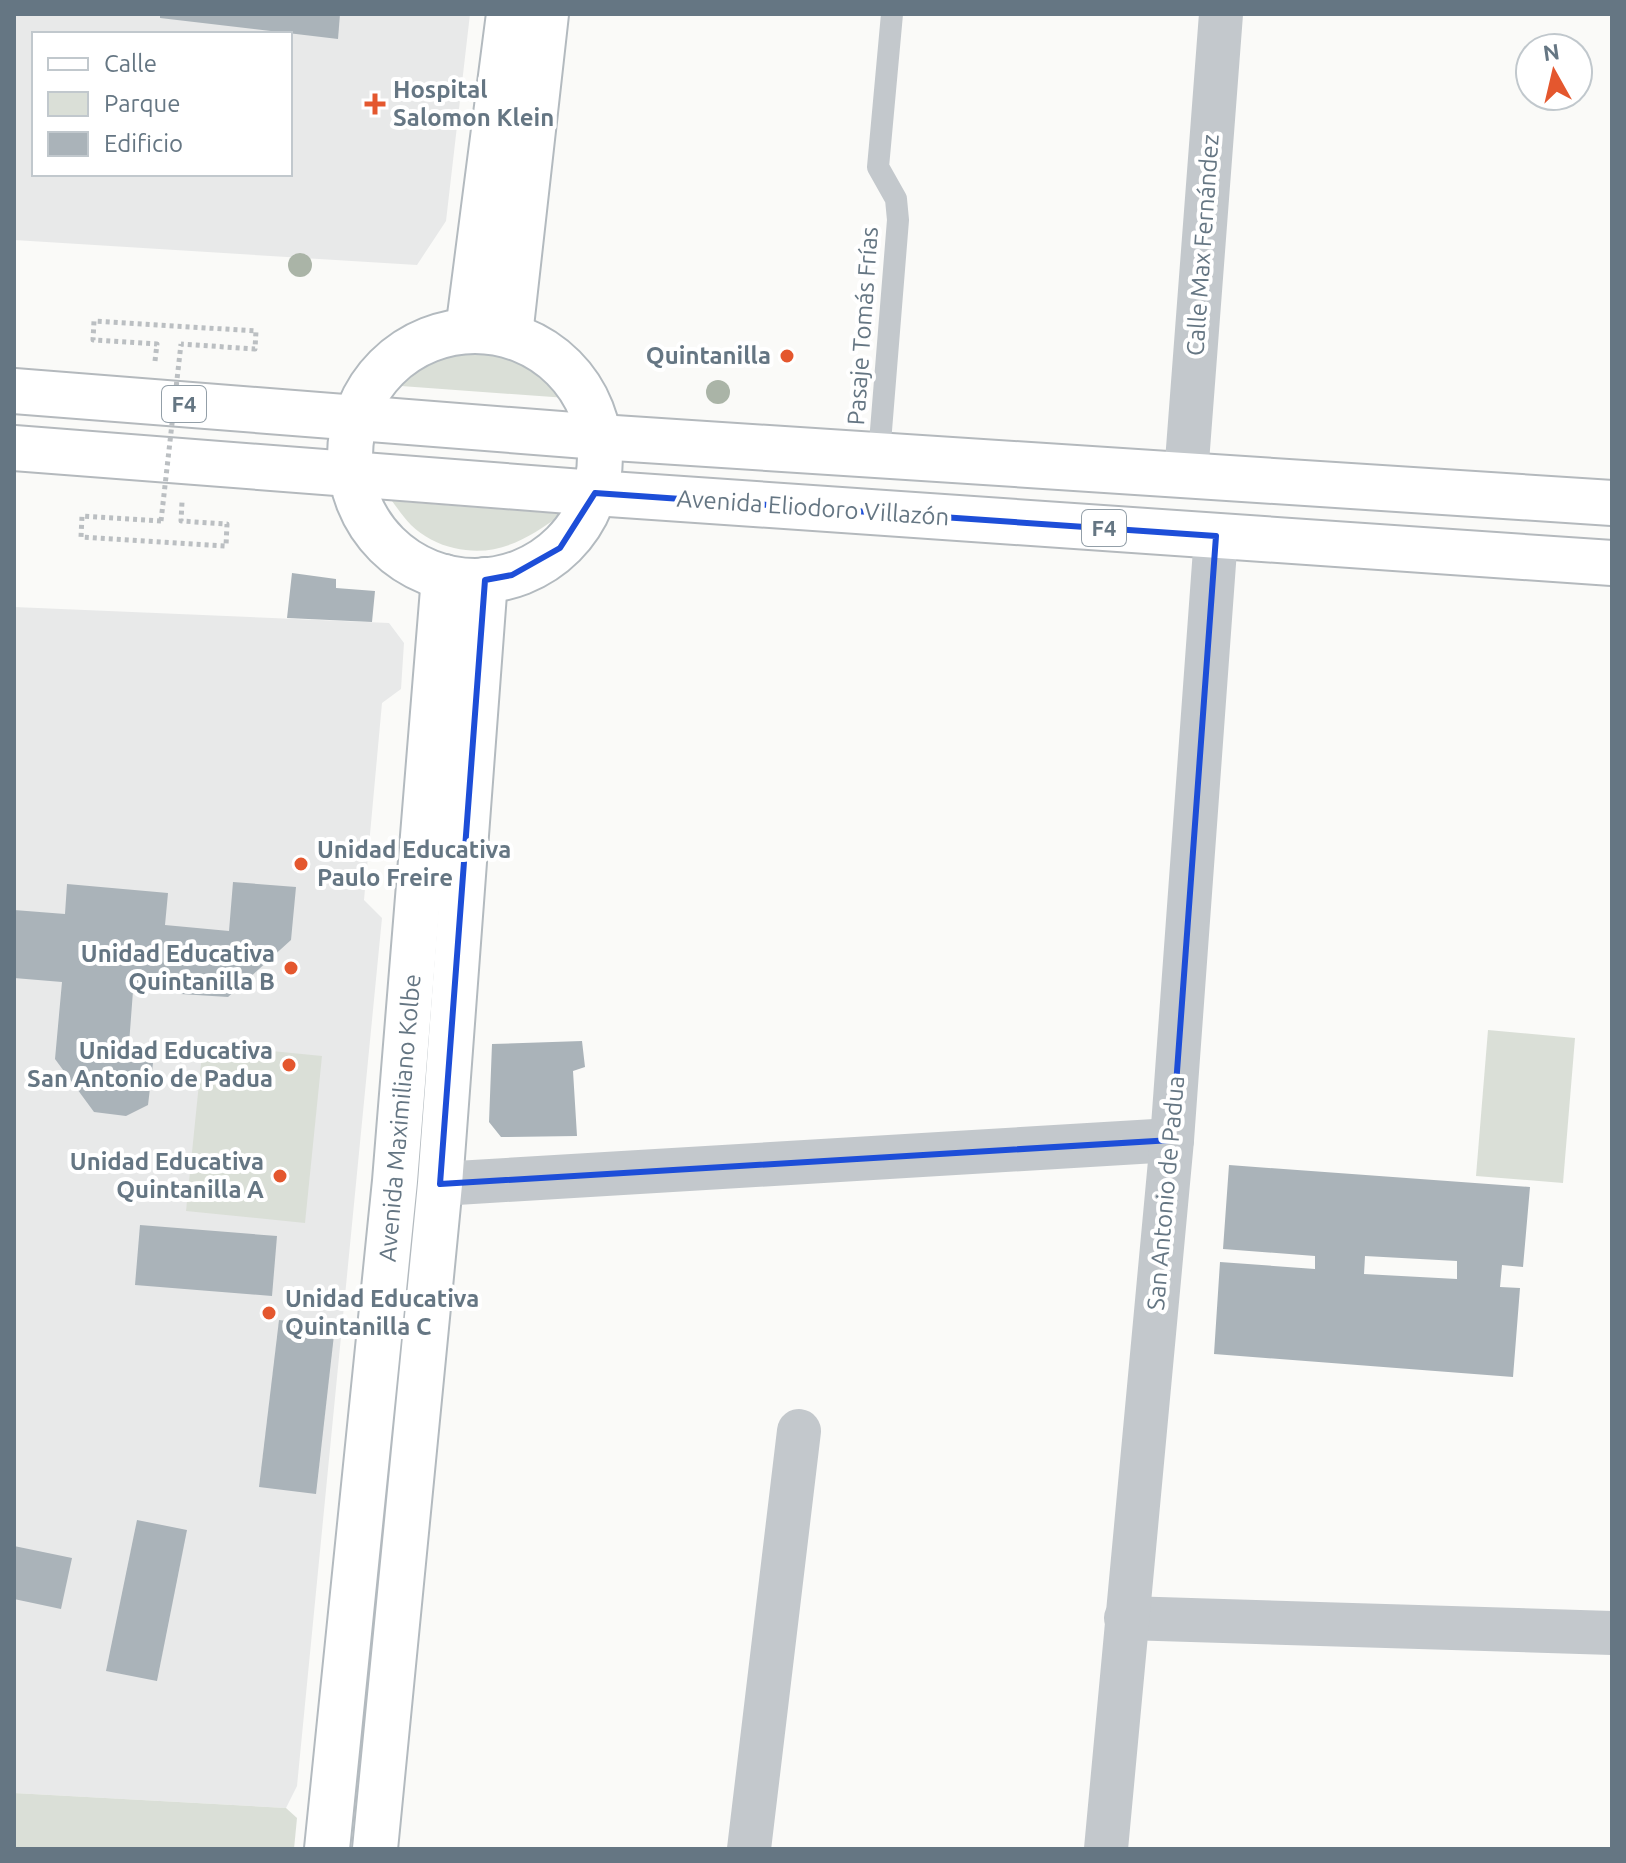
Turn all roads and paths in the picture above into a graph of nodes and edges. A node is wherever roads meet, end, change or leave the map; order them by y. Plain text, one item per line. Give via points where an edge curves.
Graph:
1 (509, 14) edge
2 (546, 14) edge
3 (892, 14) edge
4 (1221, 14) edge
5 (489, 333) junction
6 (155, 365) dead end
7 (14, 391) edge
8 (354, 417) junction
9 (599, 437) junction
10 (14, 448) edge
11 (879, 455) junction
12 (350, 474) junction
13 (1186, 475) junction
14 (595, 493) junction
15 (182, 501) dead end
16 (1612, 503) edge
17 (1216, 536) junction
18 (1612, 563) edge
19 (464, 578) junction
20 (1172, 1140) junction
21 (440, 1184) junction
22 (799, 1431) dead end
23 (1126, 1618) junction
24 (1612, 1633) edge
25 (327, 1849) edge
26 (375, 1849) edge
27 (749, 1849) edge
28 (1106, 1849) edge

1 - 5 main road
2 - 5 main road
3 - 11 lane, Pasaje Tomás Frías via 878,167 896,199 898,220
4 - 13 street, Calle Max Fernández
5 - 8 main road via 430,339 397,358 370,386
5 - 9 main road via 539,348 564,367 587,399
6 - 15 path, bridge via 157,344 93,340 94,321 256,331 255,349 181,344 161,521 82,516 81,537 226,546 227,524 181,521
7 - 8 main road, F4
8 - 9 main road, F4
8 - 12 main road
9 - 11 main road, F4
9 - 14 main road
10 - 12 main road, Avenida Eliodoro Villazón / F4
11 - 13 main road, F4
12 - 14 main road, Avenida Eliodoro Villazón / F4
12 - 19 main road via 366,518 392,551 416,566
13 - 16 main road, F4
14 - 17 main road, Avenida Eliodoro Villazón / F4
14 - 19 main road via 587,514 560,548 541,562 512,575
17 - 18 main road, Avenida Eliodoro Villazón / F4
17 - 20 street, San Antonio de Padua
19 - 21 main road, Avenida Maximiliano Kolbe
19 - 25 main road, Avenida Maximiliano Kolbe via 435,713 395,1181
20 - 21 street
20 - 23 street, San Antonio de Padua
21 - 26 main road, Avenida Maximiliano Kolbe
22 - 27 street
23 - 24 street
23 - 28 street, San Antonio de Padua

